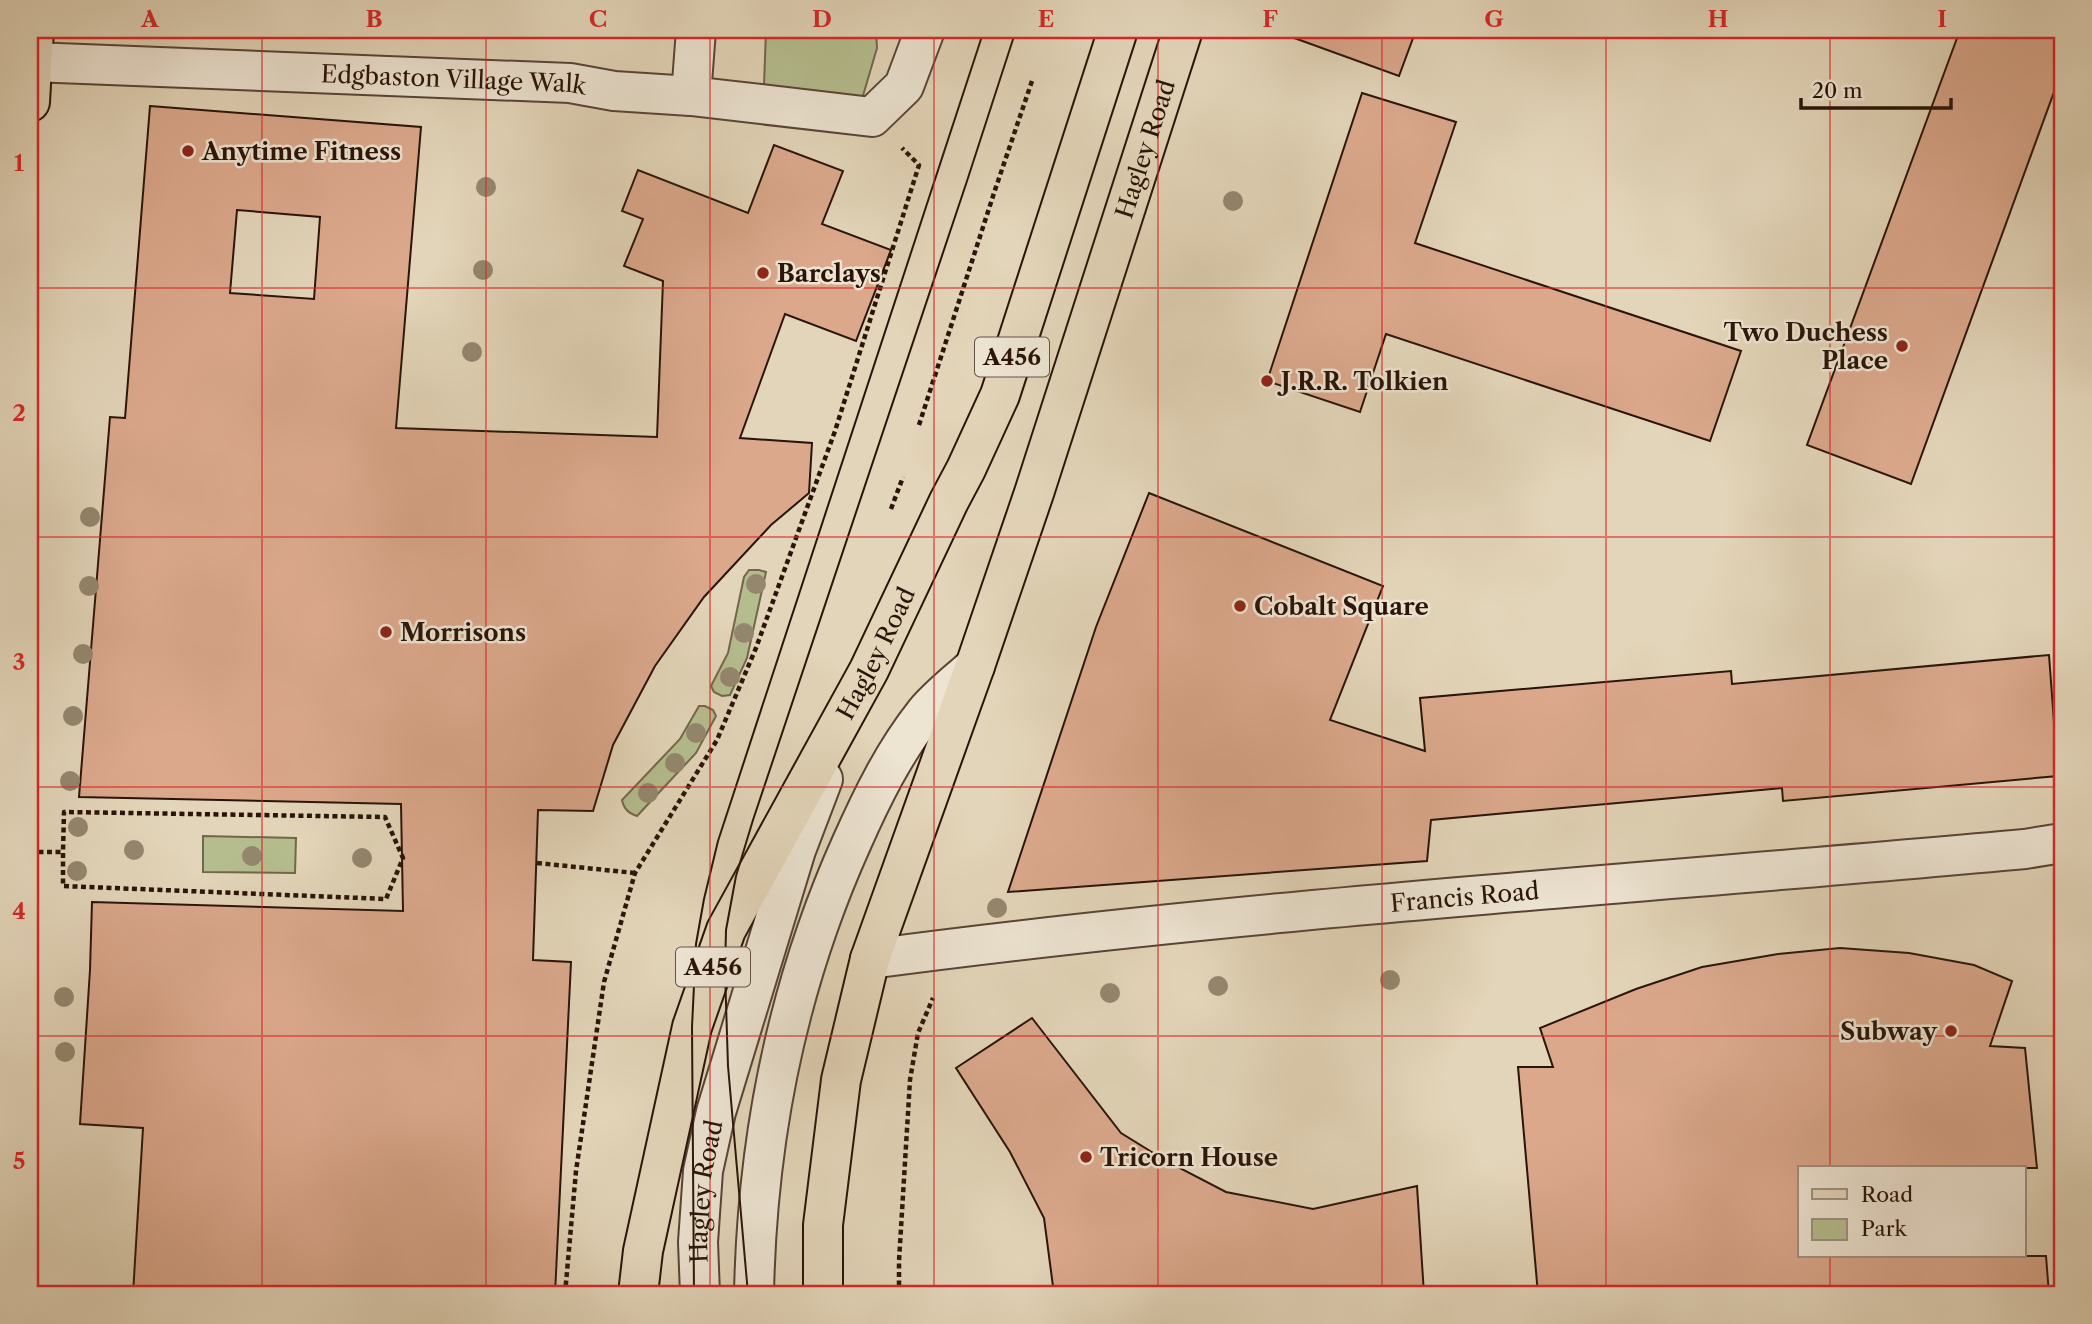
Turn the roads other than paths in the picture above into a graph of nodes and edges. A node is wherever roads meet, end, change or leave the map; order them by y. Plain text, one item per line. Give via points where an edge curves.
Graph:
1 (696, 30) edge
2 (925, 30) edge
3 (1118, 30) edge
4 (1184, 30) edge
5 (33, 46) edge
6 (691, 96) junction
7 (30, 102) edge
8 (975, 666) junction
9 (869, 670) junction
10 (2062, 843) edge
11 (870, 959) junction
12 (638, 1294) edge
13 (700, 1294) edge
14 (754, 1294) edge
15 (823, 1294) edge

1 - 6 street
2 - 6 street, Edgbaston Village Walk via 904,86 872,117
3 - 9 main road, Hagley Road / A456 via 1000,395
4 - 8 main road, Hagley Road / A456
5 - 6 street, Edgbaston Village Walk via 570,83 614,92
5 - 7 main road
8 - 11 main road, Hagley Road / A456
8 - 14 street, Hagley Road via 926,712 892,760 809,948 777,1075 761,1185
9 - 12 main road, A456 via 726,930 692,1027 643,1251
9 - 13 street, Hagley Road via 796,849 716,1112 703,1171
10 - 11 street, Francis Road via 1431,899
11 - 15 main road, Hagley Road / A456 via 841,1080 823,1225

